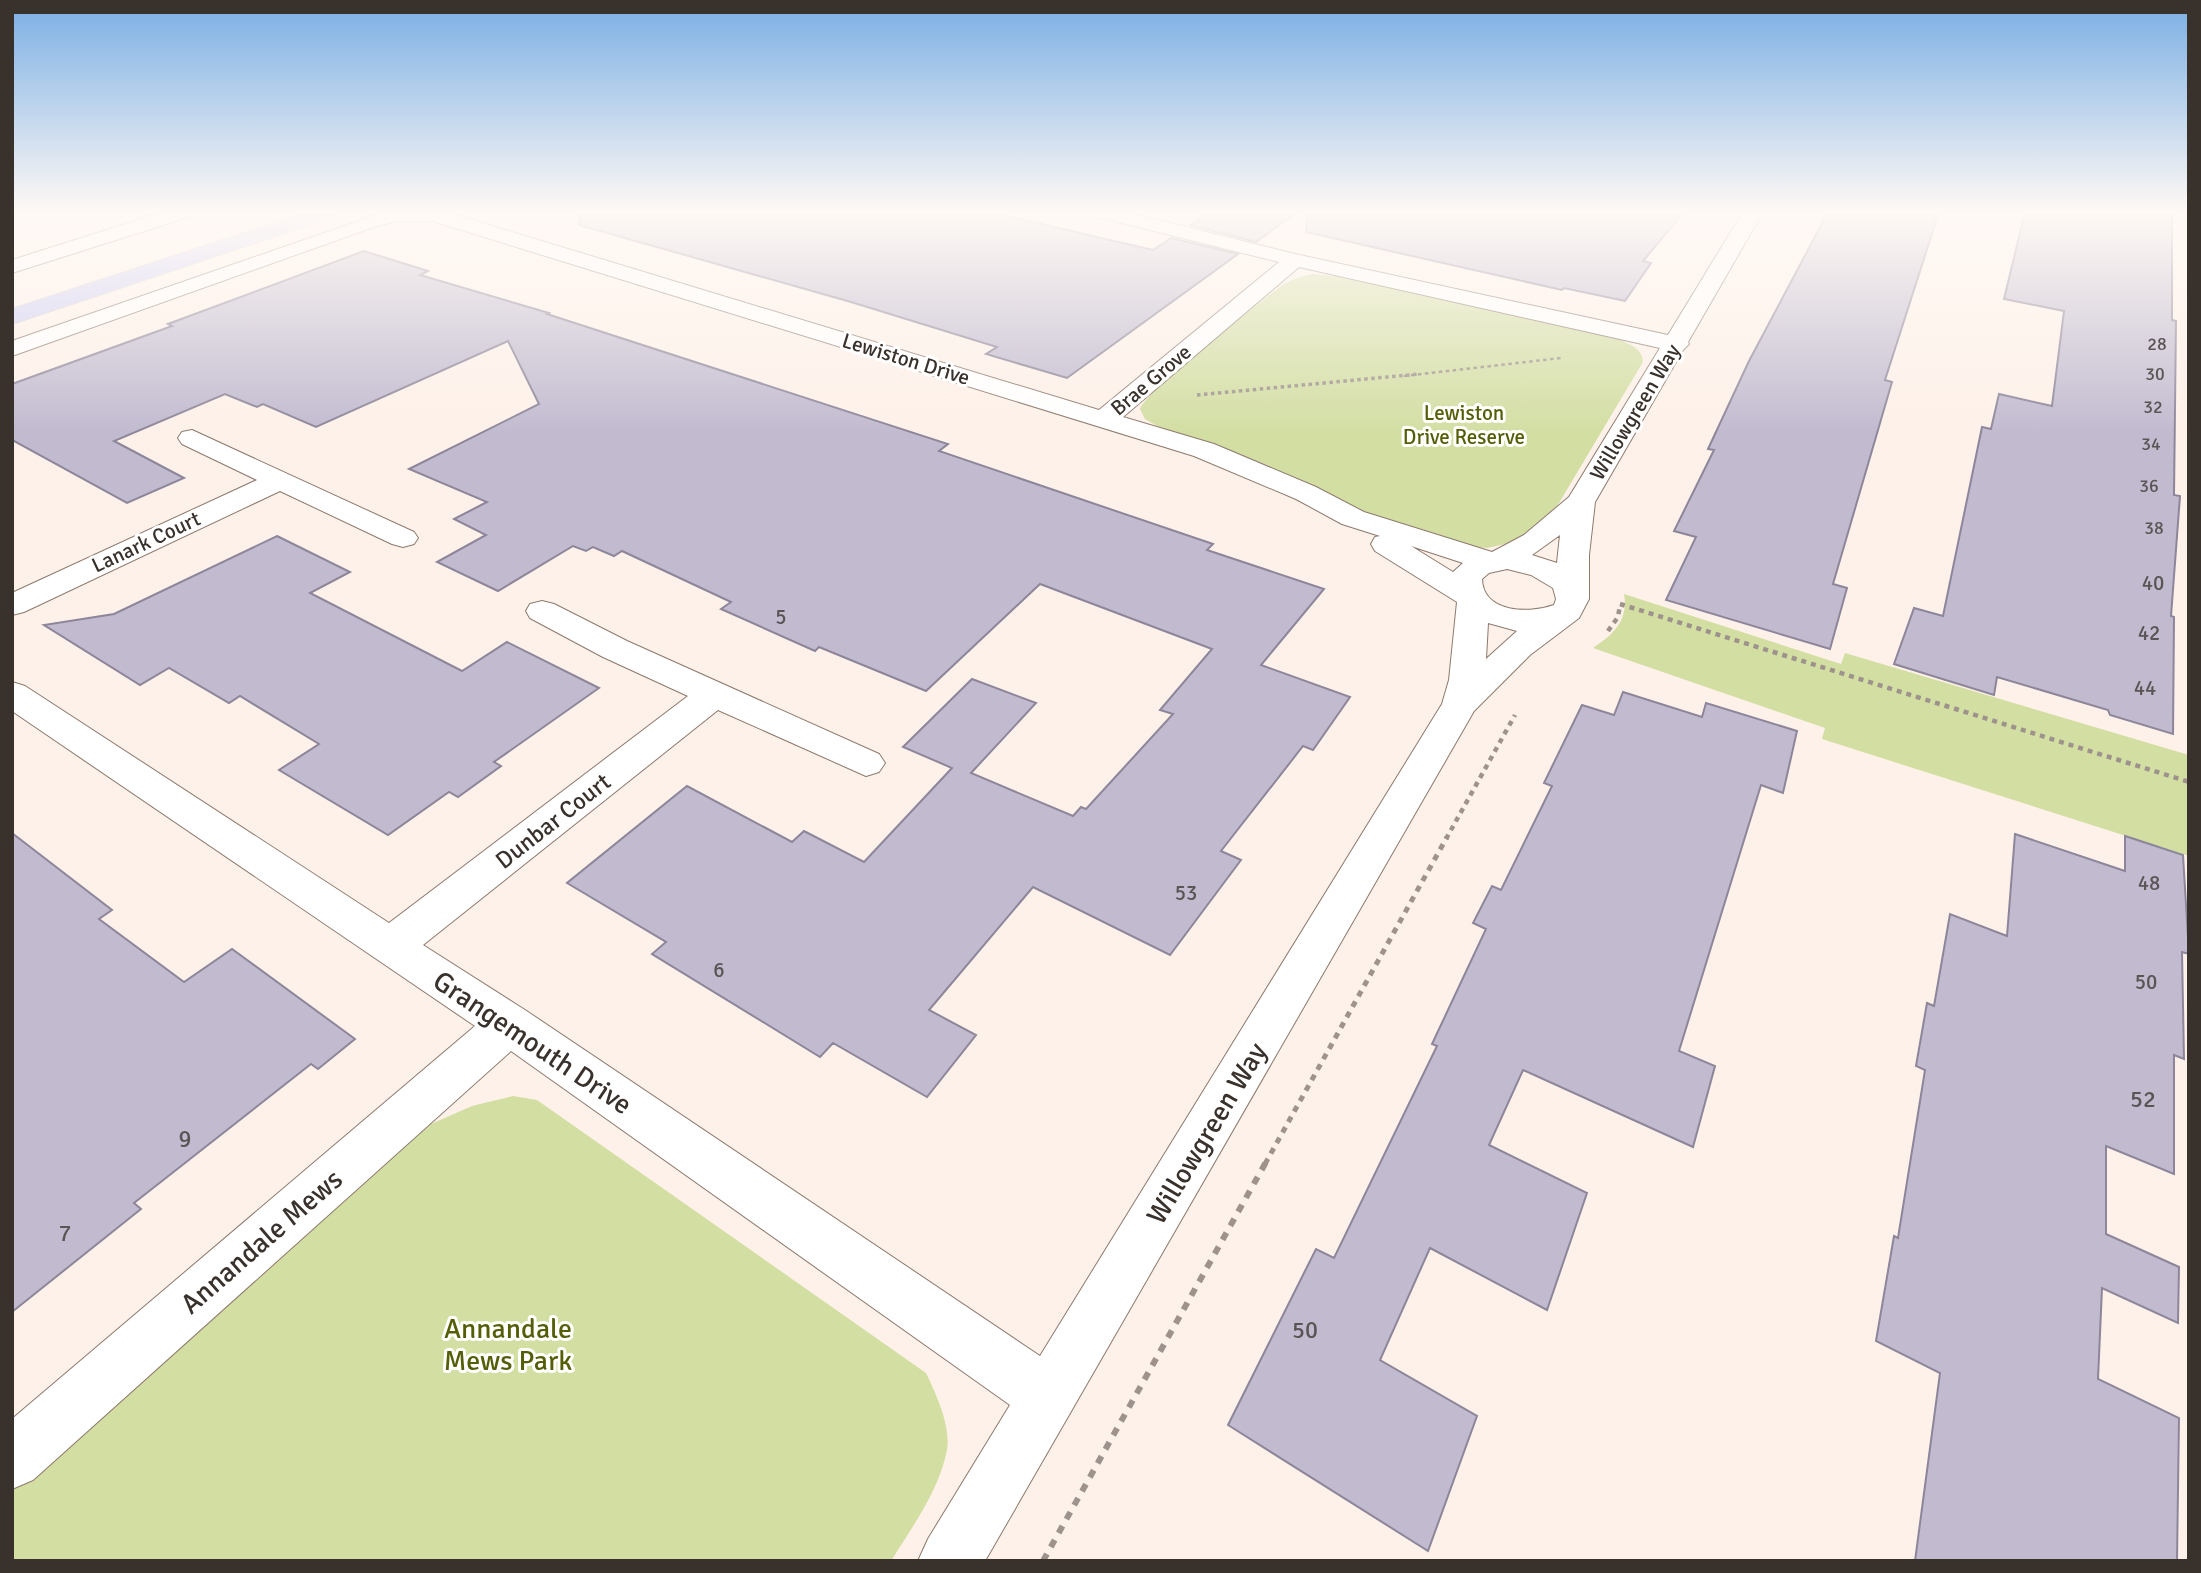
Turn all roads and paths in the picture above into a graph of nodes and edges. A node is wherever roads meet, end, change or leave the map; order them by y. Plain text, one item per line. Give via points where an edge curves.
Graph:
1 (41, 285) edge
2 (107, 285) edge
3 (191, 285) edge
4 (680, 285) edge
5 (1264, 285) edge
6 (1411, 285) edge
7 (1711, 285) edge
8 (12, 295) edge
9 (12, 317) edge
10 (1677, 344) junction
11 (12, 349) edge
12 (1564, 358) dead end
13 (1112, 411) junction
14 (192, 438) dead end
15 (279, 480) junction
16 (1580, 502) junction
17 (1353, 518) junction
18 (404, 538) dead end
19 (1495, 561) junction
20 (1618, 597) dead end
21 (1470, 598) junction
22 (1565, 604) junction
23 (1620, 604) junction
24 (12, 605) edge
25 (542, 611) dead end
26 (1604, 634) dead end
27 (12, 694) edge
28 (713, 695) junction
29 (1460, 704) junction
30 (1522, 704) dead end
31 (866, 763) dead end
32 (2189, 782) edge
33 (391, 946) junction
34 (509, 1024) junction
35 (1049, 1397) junction
36 (12, 1459) edge
37 (950, 1561) edge
38 (1043, 1561) edge

1 - 8 main road
2 - 9 main road
3 - 11 street, Lewiston Drive
4 - 13 street, Lewiston Drive
5 - 13 street, Brae Grove
6 - 10 street
7 - 10 street, Willowgreen Way
10 - 16 street, Willowgreen Way
12 - 13 path
13 - 17 street, Lewiston Drive via 1306,493
14 - 15 street
15 - 18 street
15 - 24 street, Lanark Court
16 - 19 street, Willowgreen Way via 1535,541
16 - 22 street, Willowgreen Way
17 - 19 street, Lewiston Drive
17 - 21 street, Lewiston Drive
19 - 21 street via 1476,566 1466,576 1464,588
19 - 22 street via 1525,562 1561,578
20 - 23 path
21 - 22 street via 1508,620 1533,622
21 - 29 street, Willowgreen Way via 1467,680
22 - 29 street, Willowgreen Way
23 - 26 path via 1618,617
23 - 32 path
25 - 28 street
27 - 33 street, Grangemouth Drive
28 - 31 street
28 - 33 street, Dunbar Court
29 - 35 street, Willowgreen Way
30 - 38 path
33 - 34 street, Grangemouth Drive
34 - 35 street, Grangemouth Drive
34 - 36 street, Annandale Mews
35 - 37 street, Willowgreen Way

